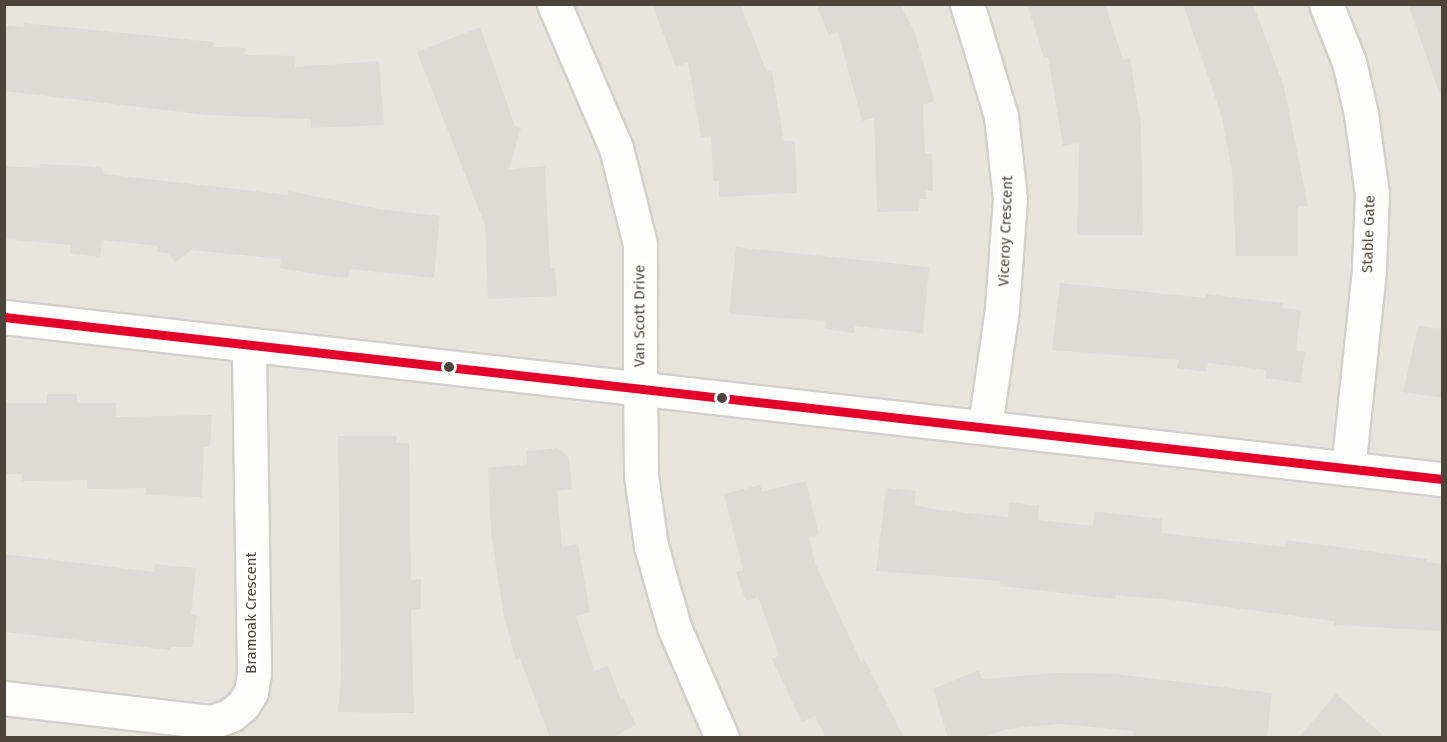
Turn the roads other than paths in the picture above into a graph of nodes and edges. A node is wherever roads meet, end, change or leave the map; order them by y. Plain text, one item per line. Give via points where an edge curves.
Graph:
1 (554, 4) edge
2 (967, 4) edge
3 (1326, 4) edge
4 (4, 317) edge
5 (249, 346) junction
6 (640, 389) junction
7 (985, 426) junction
8 (1348, 469) junction
9 (1443, 479) edge
10 (4, 698) edge
11 (722, 738) edge

1 - 6 street, Van Scott Drive via 616,148 640,244
2 - 7 street, Viceroy Crescent via 1001,116 1010,199 1002,309
3 - 8 street, Stable Gate via 1349,62 1372,194 1369,270
4 - 5 street
5 - 6 street
5 - 10 street, Bramoak Crescent via 254,672 251,692 243,705 212,722
6 - 7 street
6 - 11 street, Van Scott Drive via 641,476 651,546 674,627
7 - 8 street
8 - 9 street

